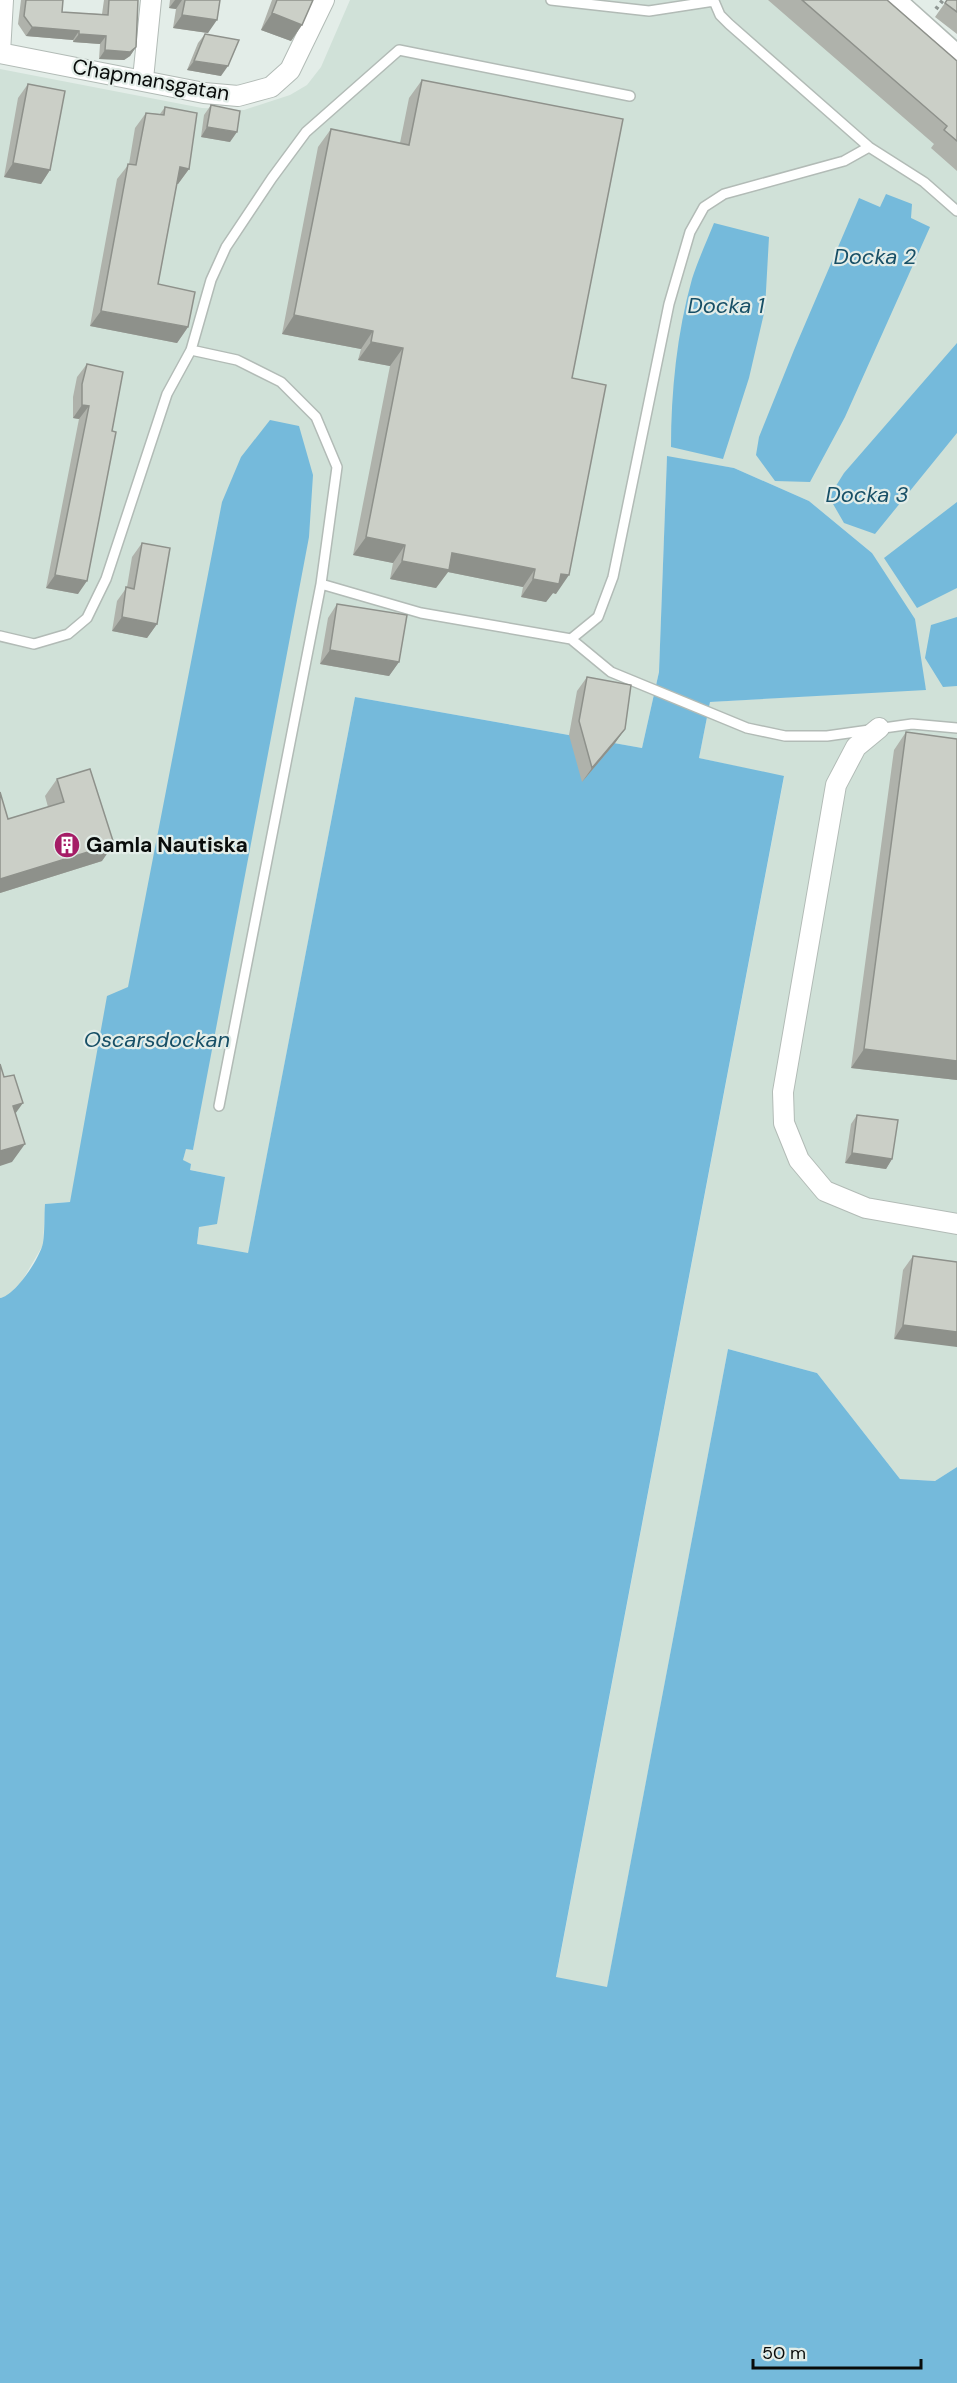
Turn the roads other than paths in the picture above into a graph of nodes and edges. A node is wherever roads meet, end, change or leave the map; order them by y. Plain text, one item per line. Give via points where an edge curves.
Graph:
1 (3, 0) edge
2 (151, 0) edge
3 (324, 0) edge
4 (551, 0) edge
5 (890, 0) edge
6 (714, 1) edge
7 (0, 53) edge
8 (957, 60) edge
9 (143, 80) junction
10 (630, 96) dead end
11 (869, 147) junction
12 (957, 211) edge
13 (190, 350) junction
14 (321, 584) junction
15 (0, 636) edge
16 (571, 639) junction
17 (879, 728) junction
18 (957, 728) edge
19 (219, 1106) dead end
20 (957, 1224) edge

1 - 7 street
2 - 9 street
3 - 9 street, Chapmansgatan via 290,70 271,87 238,96
4 - 6 lane via 649,11
5 - 8 street
6 - 11 lane via 729,24
7 - 9 street, Chapmansgatan
10 - 13 lane via 399,50 306,132 272,178 226,247 211,280
11 - 12 lane via 924,182
11 - 16 lane via 844,161 724,194 704,207 690,232 669,304 613,577 598,616
13 - 14 lane via 237,360 281,381 316,417 337,467
13 - 15 lane via 167,394 106,579 87,618 68,634 34,644
14 - 16 lane via 421,613
14 - 19 lane
16 - 17 lane via 611,672 747,728 785,736 827,736
17 - 18 lane via 912,724
17 - 20 street via 856,747 836,785 783,1092 784,1124 799,1160 825,1191 866,1208

